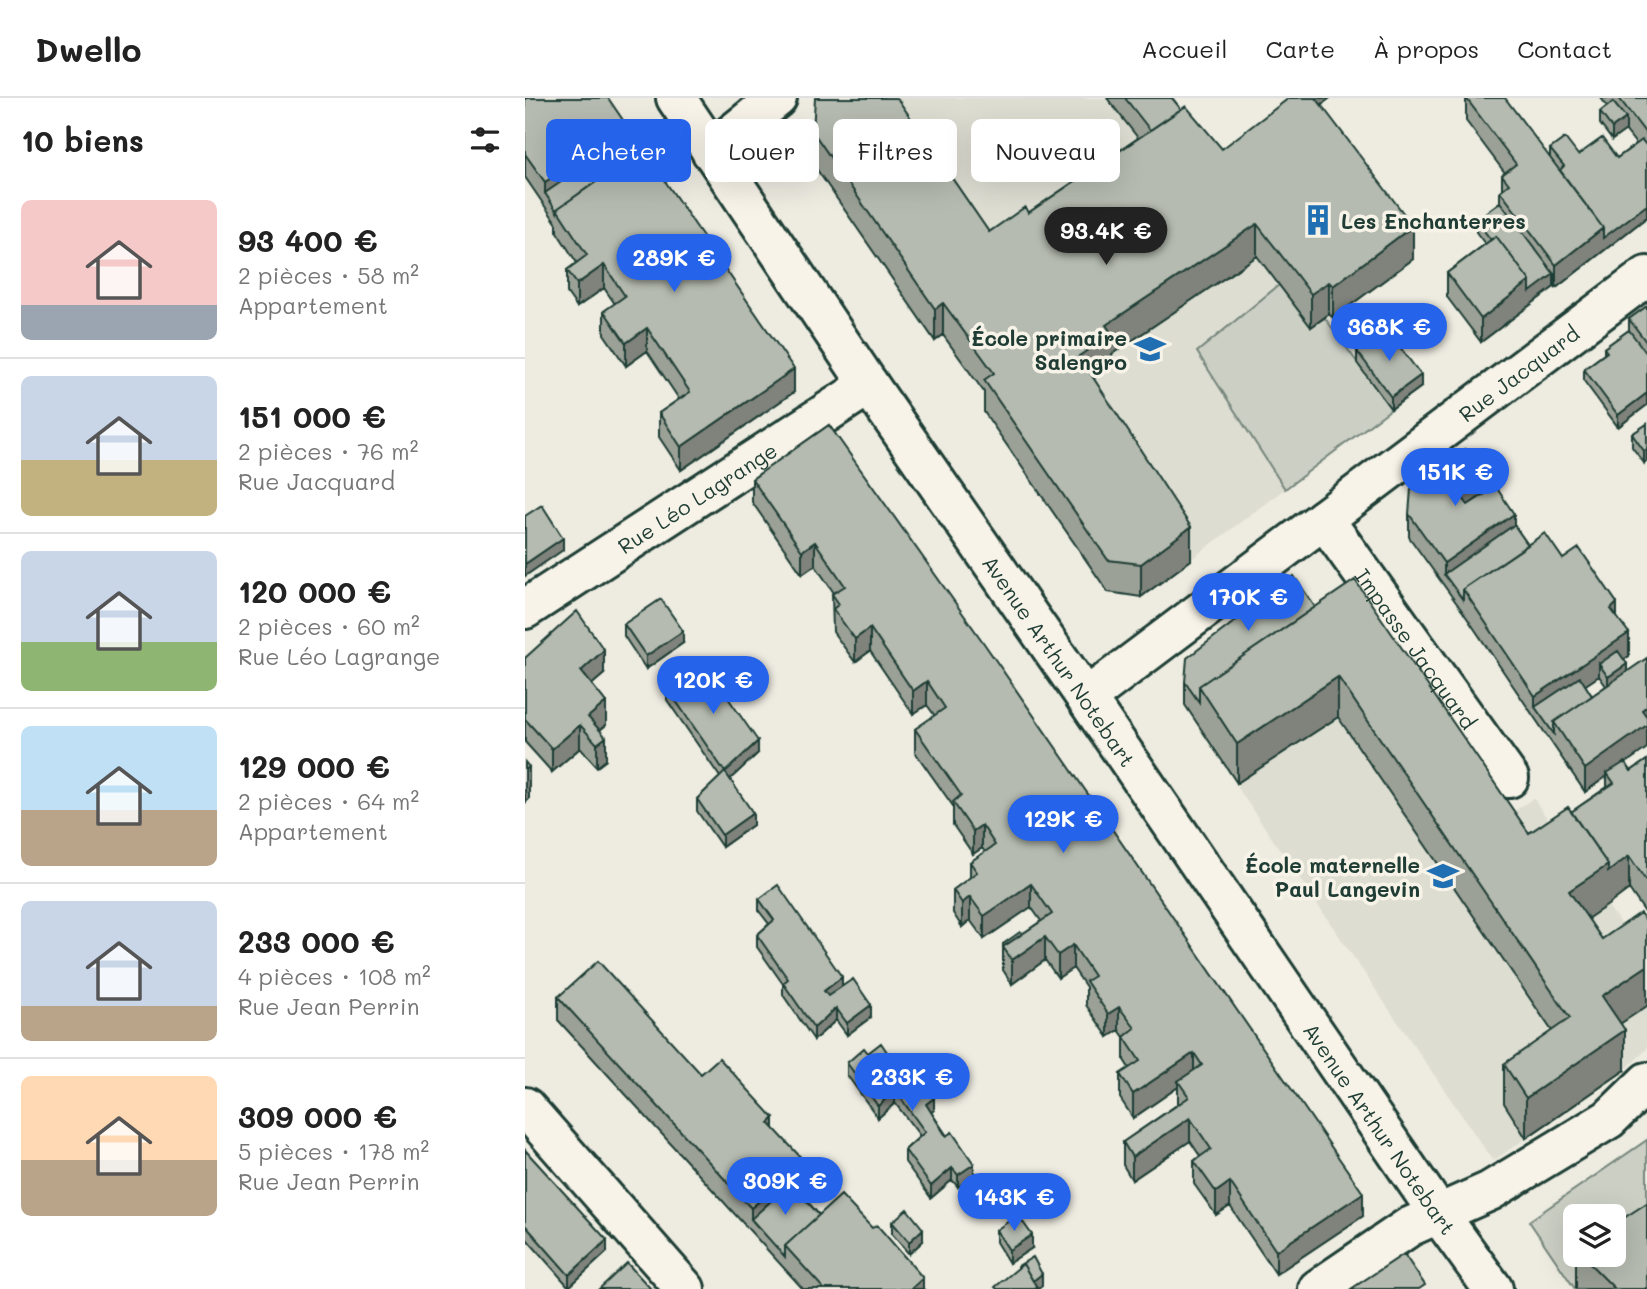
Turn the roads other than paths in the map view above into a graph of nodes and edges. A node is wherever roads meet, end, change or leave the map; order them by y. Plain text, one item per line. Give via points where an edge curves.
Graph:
1 (676, 98) edge
2 (777, 98) edge
3 (751, 119) edge
4 (705, 142) edge
5 (732, 182) edge
6 (1647, 276) edge
7 (869, 384) junction
8 (1324, 519) junction
9 (525, 609) edge
10 (1086, 698) junction
11 (1509, 778) dead end
12 (1647, 1082) edge
13 (525, 1107) edge
14 (1438, 1213) junction
15 (685, 1289) edge
16 (1318, 1289) edge
17 (1493, 1289) edge

1 - 4 street, Avenue Arthur Notebart
2 - 3 street
5 - 7 street, Avenue Arthur Notebart
6 - 8 street, Rue Jacquard
7 - 9 street, Rue Léo Lagrange
7 - 10 street, Avenue Arthur Notebart
8 - 10 street, Rue Jacquard
8 - 11 street, Impasse Jacquard
10 - 14 street, Avenue Arthur Notebart
12 - 14 street via 1609,1119 1490,1191
13 - 15 street
14 - 16 street via 1386,1241
14 - 17 street, Avenue Arthur Notebart

